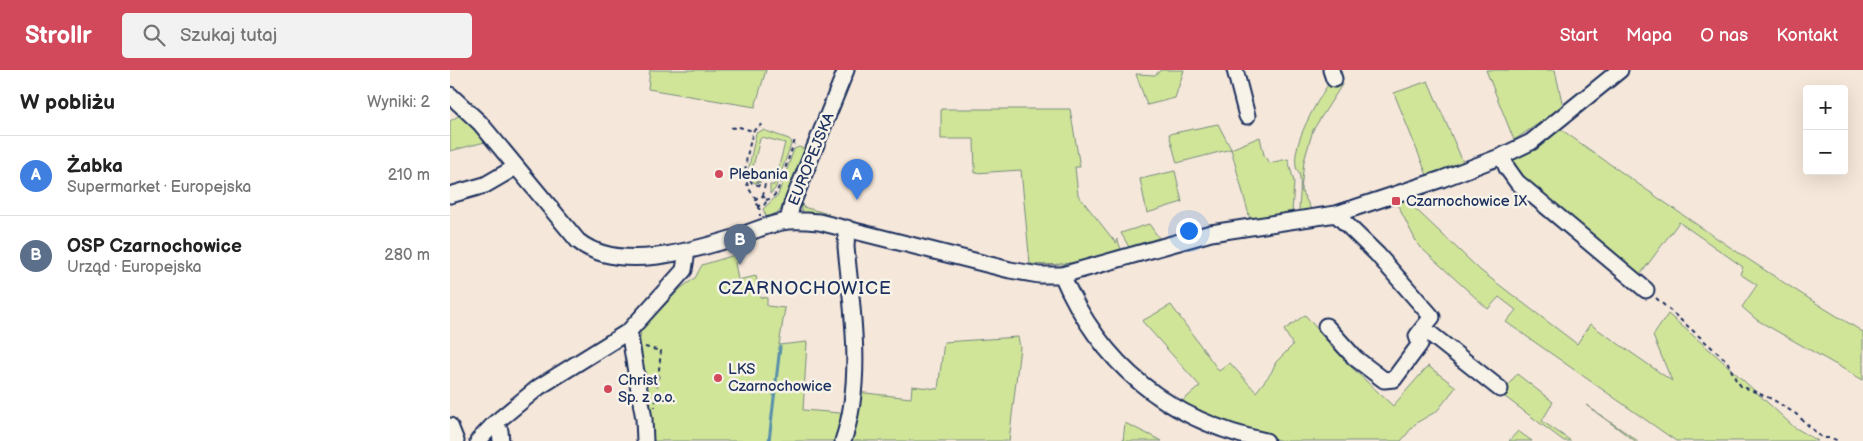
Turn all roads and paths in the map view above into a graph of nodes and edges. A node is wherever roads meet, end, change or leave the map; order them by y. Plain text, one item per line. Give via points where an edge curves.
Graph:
1 (846, 70) edge
2 (1235, 70) edge
3 (1620, 70) edge
4 (450, 95) edge
5 (1247, 116) dead end
6 (762, 124) dead end
7 (731, 128) dead end
8 (753, 131) junction
9 (795, 140) dead end
10 (1502, 156) junction
11 (516, 167) junction
12 (745, 171) junction
13 (450, 195) edge
14 (763, 196) junction
15 (757, 199) junction
16 (766, 200) junction
17 (759, 205) junction
18 (1336, 214) junction
19 (762, 220) dead end
20 (788, 221) junction
21 (847, 228) junction
22 (687, 251) junction
23 (1062, 274) junction
24 (1646, 290) joint
25 (1326, 326) dead end
26 (1423, 328) junction
27 (629, 331) junction
28 (639, 346) dead end
29 (1500, 389) dead end
30 (655, 410) dead end
31 (495, 423) junction
32 (450, 426) edge
33 (456, 441) edge
34 (478, 441) edge
35 (501, 441) edge
36 (646, 441) edge
37 (843, 441) edge
38 (1266, 441) edge
39 (1839, 441) edge

1 - 20 street, EUROPEJSKA
2 - 5 street
3 - 10 street via 1531,142
4 - 11 street via 480,123
6 - 8 path
7 - 8 path
8 - 12 path
9 - 16 path via 777,192
10 - 18 street
10 - 24 street via 1506,168 1533,198
11 - 13 street via 484,184
11 - 22 street via 557,217 588,248 617,258
12 - 14 path via 752,184 764,185
12 - 15 path via 749,190
14 - 15 path
14 - 16 path
15 - 17 path
16 - 17 path via 765,204
17 - 19 path
18 - 23 street via 1211,233
18 - 26 street via 1377,254 1432,317
20 - 21 street via 819,222
20 - 22 street
21 - 23 street via 1010,270 1039,275
21 - 37 street via 854,368 850,420
22 - 27 street via 684,270
23 - 38 street via 1092,332 1120,366 1149,392 1236,435
24 - 39 path via 1728,361 1741,386 1796,414 1822,438
25 - 26 street via 1355,358 1384,380 1394,379 1420,344 1418,336
26 - 29 street
27 - 31 street via 539,387
27 - 36 street
28 - 30 path via 661,351
31 - 34 street
31 - 35 street
32 - 33 street

